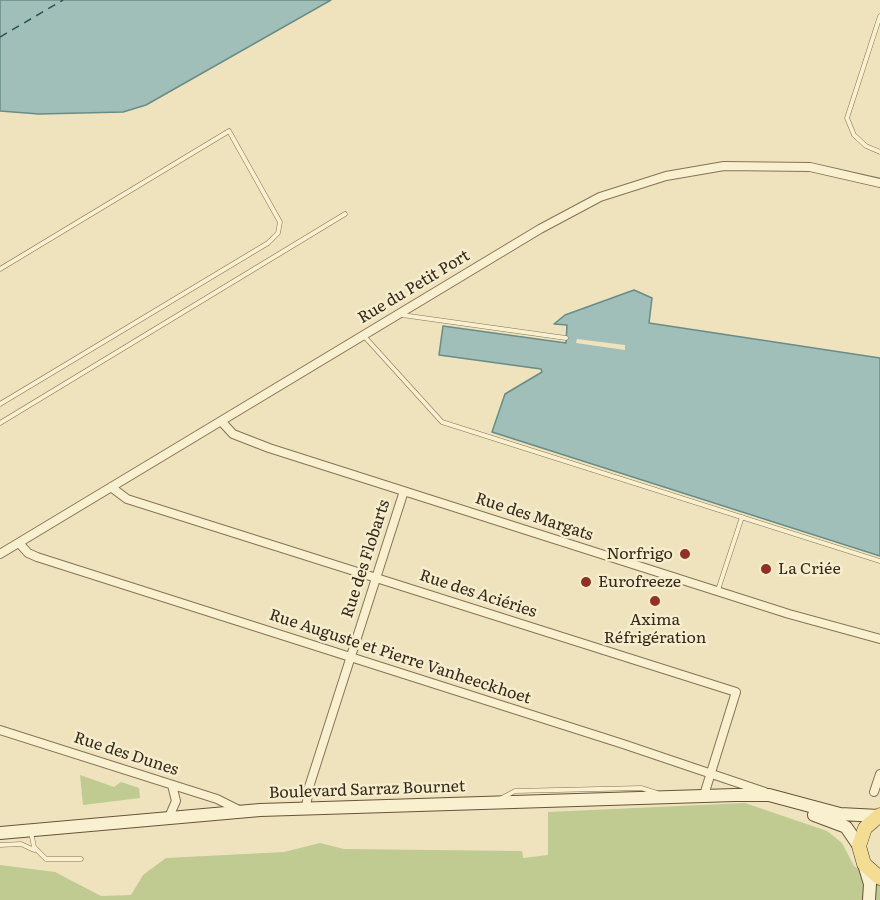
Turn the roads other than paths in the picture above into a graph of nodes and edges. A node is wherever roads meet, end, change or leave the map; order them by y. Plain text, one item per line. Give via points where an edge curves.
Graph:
1 (880, 16) edge
2 (880, 152) edge
3 (880, 183) edge
4 (345, 214) dead end
5 (0, 269) edge
6 (398, 314) junction
7 (363, 336) junction
8 (566, 338) dead end
9 (0, 404) edge
10 (221, 421) junction
11 (0, 423) edge
12 (111, 487) junction
13 (404, 491) junction
14 (742, 517) junction
15 (19, 543) junction
16 (0, 554) edge
17 (880, 561) edge
18 (376, 577) junction
19 (718, 591) junction
20 (880, 639) edge
21 (350, 657) junction
22 (0, 730) edge
23 (711, 773) junction
24 (880, 774) edge
25 (172, 785) junction
26 (874, 792) dead end
27 (704, 795) junction
28 (735, 795) junction
29 (774, 795) junction
30 (306, 808) junction
31 (241, 811) junction
32 (880, 815) edge
33 (169, 817) junction
34 (31, 831) junction
35 (0, 833) edge
36 (0, 845) edge
37 (859, 846) junction
38 (36, 851) junction
39 (81, 859) dead end
40 (864, 864) junction
41 (880, 878) edge
42 (869, 900) edge

1 - 2 lane via 847,118 854,135
3 - 6 street, Rue du Petit Port via 830,170 785,165 724,166 666,176 615,191 574,209
4 - 11 lane
5 - 9 lane via 229,131 280,222 278,233 268,243
6 - 7 street, Rue du Petit Port
6 - 8 lane
7 - 10 street, Rue du Petit Port
7 - 14 lane via 442,422
10 - 12 street, Rue du Petit Port
10 - 13 street, Rue des Margats via 230,432 244,439
12 - 15 street, Rue du Petit Port
12 - 18 street, Rue des Aciéries via 127,500
13 - 18 street, Rue des Flobarts
13 - 19 street, Rue des Margats
14 - 17 lane
14 - 19 lane
15 - 16 street, Rue du Petit Port
15 - 21 street, Rue Auguste et Pierre Vanheeckhoet via 38,557
18 - 21 street, Rue des Flobarts
18 - 23 street, Rue des Aciéries via 736,692
19 - 20 street, Rue des Margats
21 - 23 street, Rue Auguste et Pierre Vanheeckhoet
21 - 30 street, Rue des Flobarts
22 - 25 street, Rue des Dunes
23 - 27 street, Rue des Aciéries
23 - 29 street, Rue Auguste et Pierre Vanheeckhoet
24 - 26 street
25 - 31 street, Rue des Dunes via 223,801
25 - 33 street via 176,801
27 - 28 street, Boulevard Sarraz Bournet
27 - 30 street, Boulevard Sarraz Bournet
28 - 29 street, Boulevard Sarraz Bournet
28 - 37 street, Boulevard Sarraz Bournet via 840,824
29 - 32 street, Boulevard Sarraz Bournet via 840,814
30 - 31 street, Boulevard Sarraz Bournet
31 - 33 street, Boulevard Sarraz Bournet
32 - 37 main road via 864,828
33 - 34 street, Boulevard Sarraz Bournet
34 - 35 street, Boulevard Sarraz Bournet
34 - 38 lane
36 - 38 lane via 21,844
37 - 40 main road
38 - 39 lane via 51,860
40 - 41 main road
40 - 42 street via 870,884

